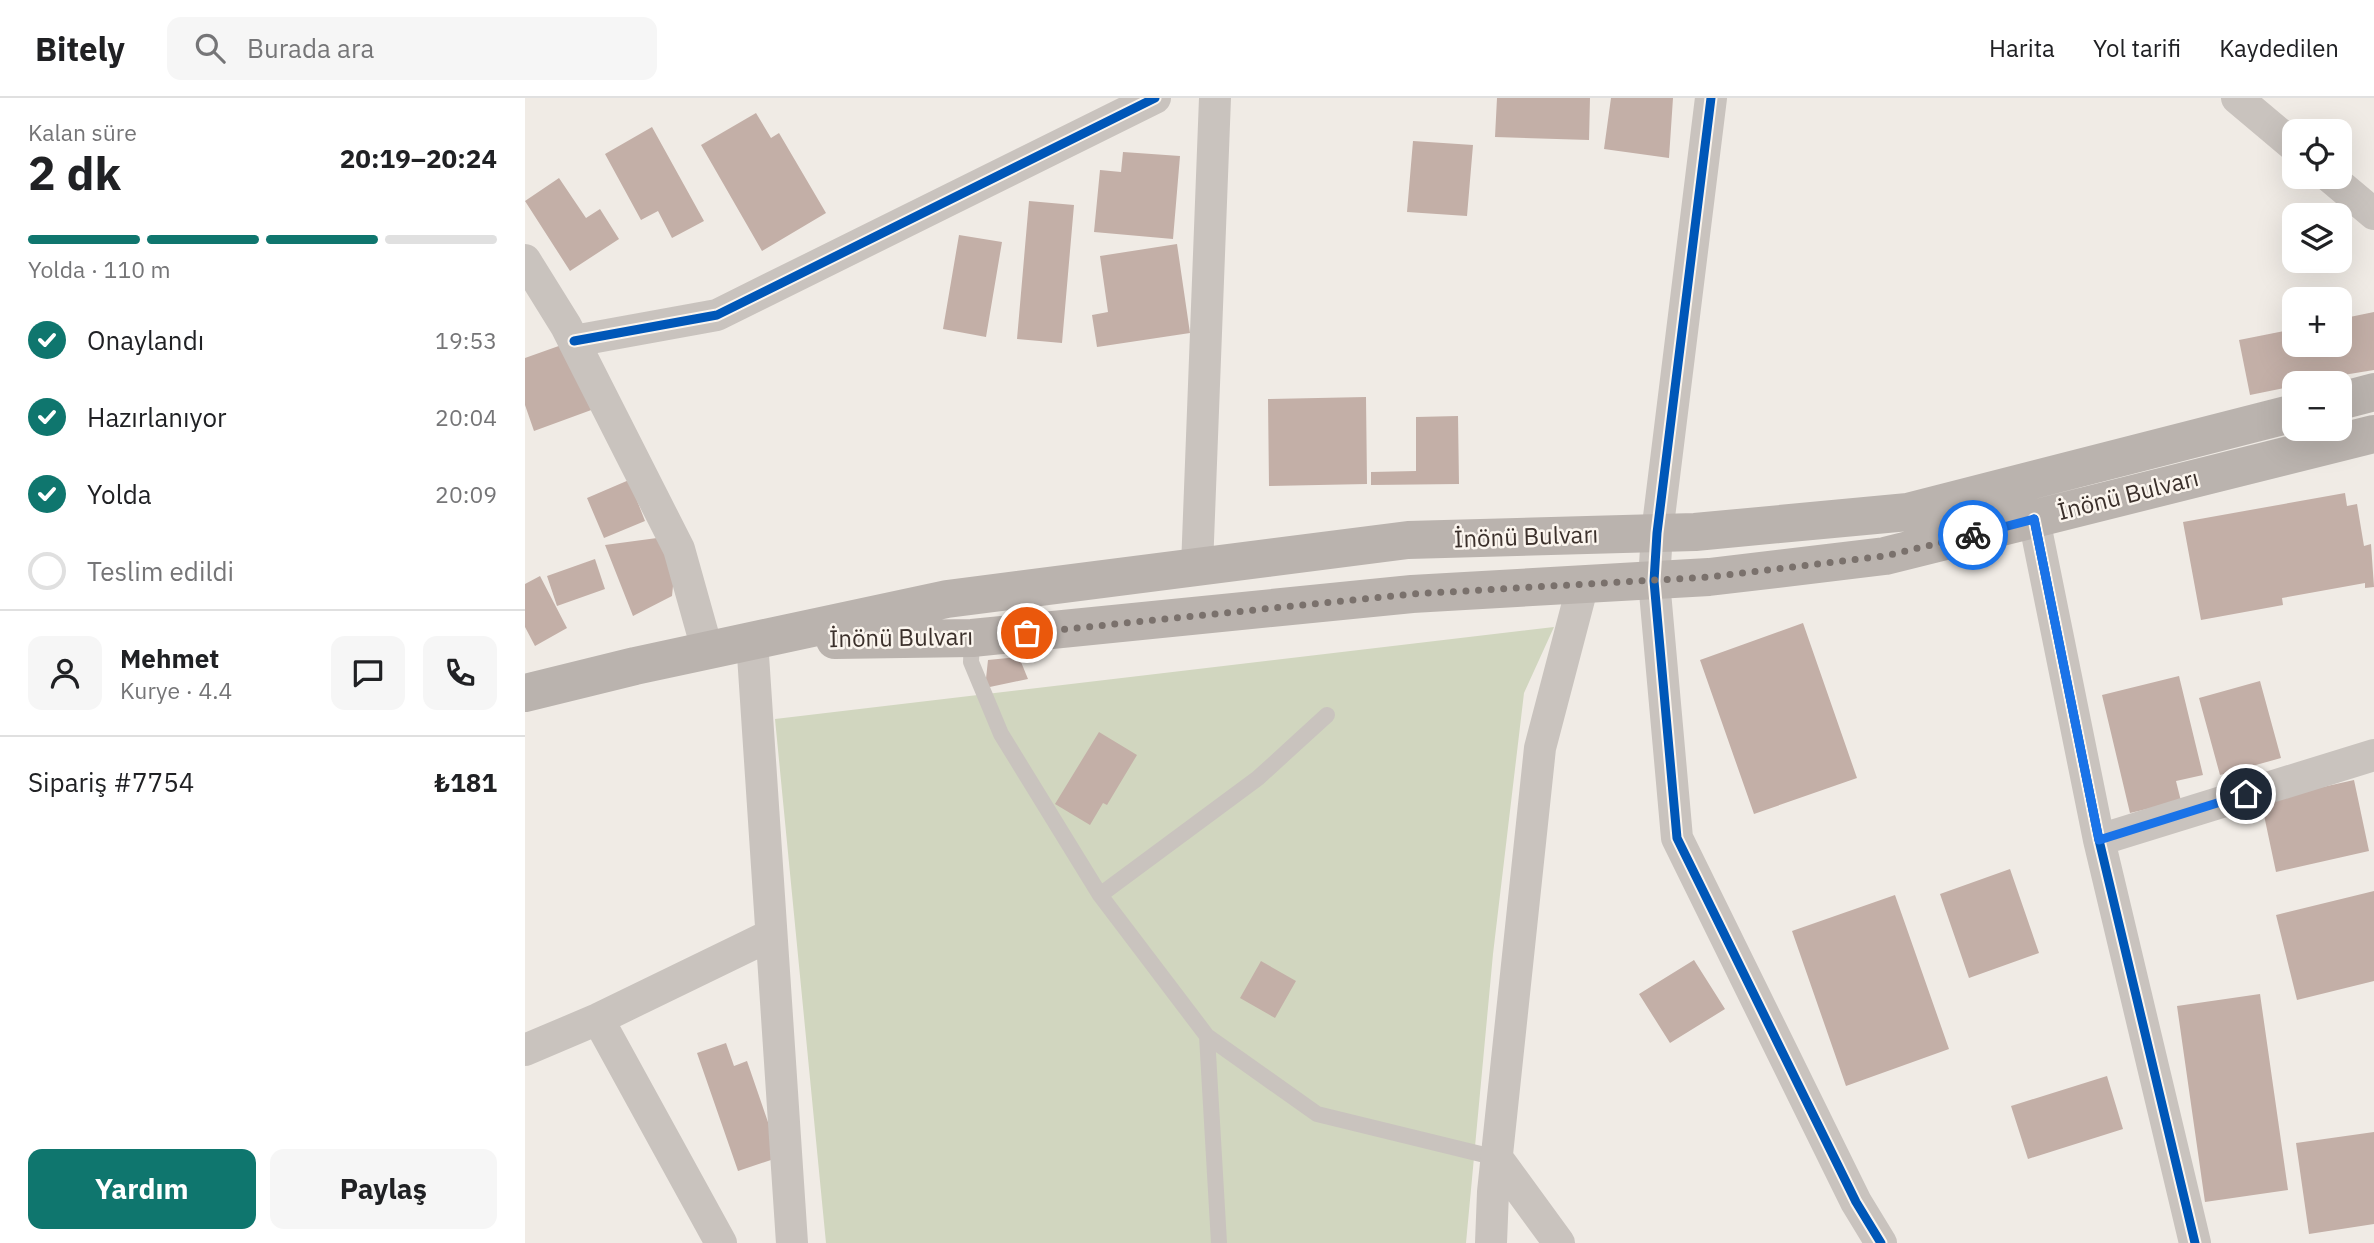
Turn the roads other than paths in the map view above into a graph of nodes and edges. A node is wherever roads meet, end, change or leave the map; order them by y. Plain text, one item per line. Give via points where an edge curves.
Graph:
1 (1155, 98) edge
2 (1215, 98) edge
3 (1711, 98) edge
4 (2237, 98) edge
5 (2282, 136) edge
6 (2344, 189) edge
7 (2374, 214) edge
8 (525, 260) edge
9 (573, 341) junction
10 (2374, 392) edge
11 (2352, 398) edge
12 (2282, 416) edge
13 (2374, 434) edge
14 (2034, 519) junction
15 (1657, 533) junction
16 (1196, 567) junction
17 (1654, 581) junction
18 (1583, 584) junction
19 (972, 638) junction
20 (752, 640) junction
21 (707, 649) junction
22 (525, 693) edge
23 (1327, 715) dead end
24 (2372, 763) edge
25 (2099, 840) junction
26 (1100, 895) junction
27 (771, 935) junction
28 (598, 1019) junction
29 (1207, 1036) junction
30 (525, 1050) edge
31 (1497, 1158) junction
32 (721, 1243) edge
33 (790, 1243) edge
34 (1219, 1243) edge
35 (1491, 1243) edge
36 (1559, 1243) edge
37 (1881, 1243) edge
38 (2195, 1243) edge

1 - 9 street via 717,315
2 - 16 street
3 - 15 street
4 - 5 street
6 - 7 street
8 - 9 street
9 - 21 street via 679,549
10 - 11 main road
12 - 15 main road, İnönü Bulvarı via 1908,512
13 - 14 main road, İnönü Bulvarı
14 - 17 main road, İnönü Bulvarı via 1885,556
14 - 25 street
15 - 16 main road, İnönü Bulvarı via 1408,540
15 - 17 street
16 - 20 main road, İnönü Bulvarı via 947,599
17 - 18 main road, İnönü Bulvarı
17 - 37 street via 1677,838 1856,1202
18 - 19 main road, İnönü Bulvarı via 1412,594
18 - 31 street via 1539,748
19 - 20 main road, İnönü Bulvarı
19 - 26 lane via 971,662 1001,734
20 - 21 main road, İnönü Bulvarı
20 - 27 street
21 - 22 main road, İnönü Bulvarı
23 - 26 lane via 1258,778
24 - 25 street
25 - 38 street
26 - 29 lane
27 - 28 street
27 - 33 street
28 - 30 street
28 - 32 street
29 - 31 lane via 1317,1114
29 - 34 lane
31 - 35 street
31 - 36 street

